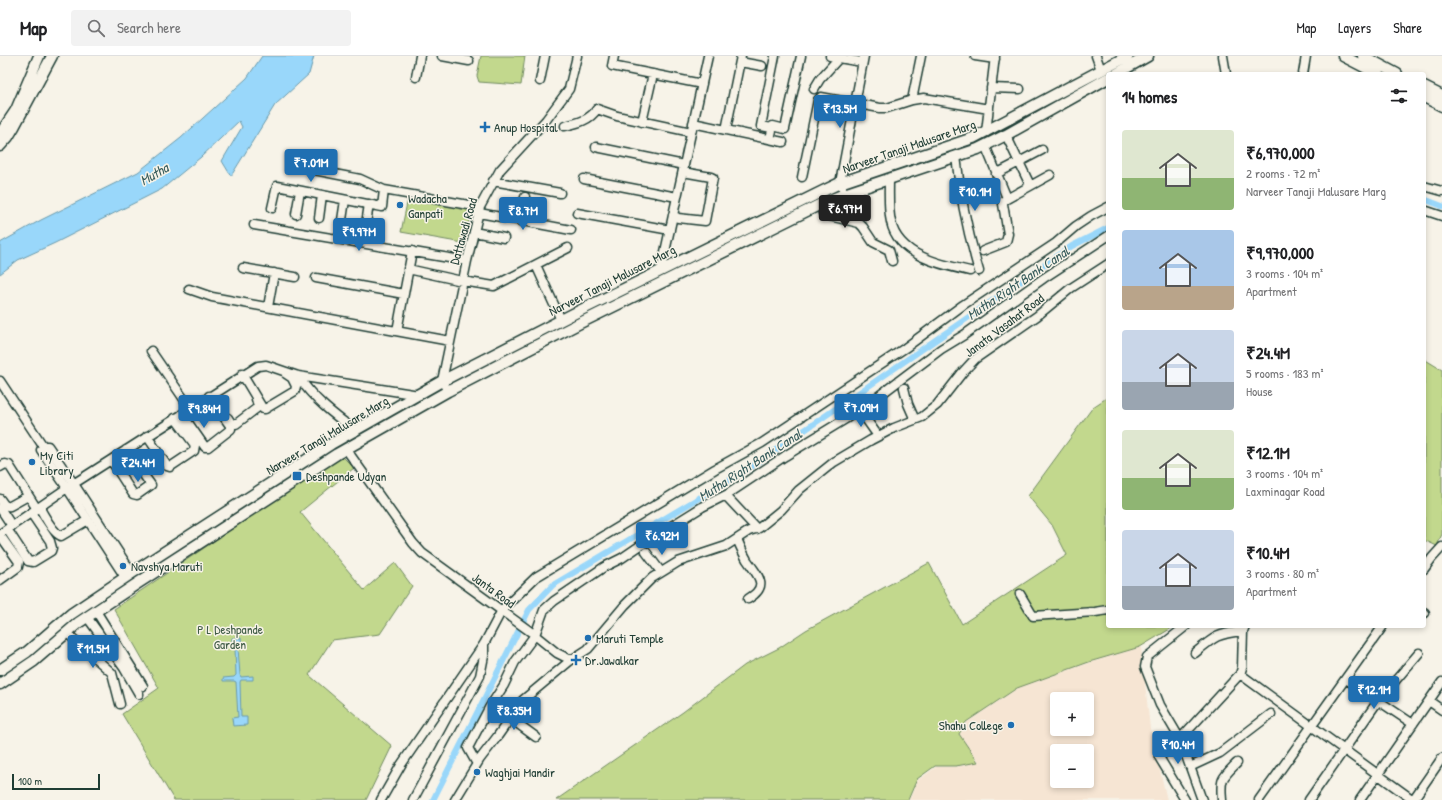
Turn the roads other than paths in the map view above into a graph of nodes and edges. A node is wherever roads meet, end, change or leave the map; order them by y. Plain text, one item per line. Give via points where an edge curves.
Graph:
1 (40, 56) edge
2 (52, 56) edge
3 (420, 56) edge
4 (442, 56) edge
5 (544, 56) edge
6 (577, 56) edge
7 (614, 56) edge
8 (708, 56) edge
9 (775, 56) edge
10 (801, 56) edge
11 (830, 56) edge
12 (921, 56) edge
13 (975, 56) edge
14 (1128, 56) edge
15 (1148, 56) edge
16 (1223, 56) edge
17 (1306, 56) edge
18 (1342, 56) edge
19 (1363, 56) edge
20 (839, 57) edge
21 (995, 57) edge
22 (1094, 57) edge
23 (740, 59) edge
24 (863, 59) edge
25 (469, 61) dead end
26 (762, 66) dead end
27 (1107, 72) edge
28 (1120, 72) edge
29 (1226, 72) edge
30 (1303, 72) edge
31 (1374, 72) edge
32 (1393, 72) edge
33 (653, 74) junction
34 (416, 77) dead end
35 (1100, 77) edge
36 (540, 81) dead end
37 (702, 84) junction
38 (991, 88) junction
39 (1426, 88) edge
40 (814, 89) dead end
41 (1020, 89) dead end
42 (1442, 96) edge
43 (1426, 98) edge
44 (912, 100) junction
45 (855, 104) junction
46 (1442, 106) edge
47 (989, 109) junction
48 (642, 122) junction
49 (693, 123) junction
50 (566, 126) dead end
51 (772, 128) junction
52 (726, 130) junction
53 (6, 131) edge
54 (691, 132) junction
55 (986, 132) junction
56 (1006, 135) junction
57 (770, 139) junction
58 (783, 142) dead end
59 (985, 145) junction
60 (0, 146) edge
61 (596, 147) dead end
62 (1042, 150) dead end
63 (956, 156) junction
64 (1019, 162) junction
65 (683, 168) junction
66 (314, 170) dead end
67 (996, 174) junction
68 (1050, 175) dead end
69 (802, 177) dead end
70 (584, 179) dead end
71 (889, 179) junction
72 (493, 181) junction
73 (840, 183) junction
74 (1030, 185) junction
75 (1426, 187) edge
76 (384, 190) junction
77 (300, 191) junction
78 (1442, 191) edge
79 (560, 193) dead end
80 (844, 194) junction
81 (322, 195) junction
82 (525, 197) dead end
83 (677, 197) junction
84 (1007, 198) junction
85 (345, 200) junction
86 (828, 201) junction
87 (369, 204) junction
88 (272, 208) dead end
89 (1106, 208) edge
90 (479, 210) junction
91 (1426, 211) edge
92 (577, 213) dead end
93 (296, 214) dead end
94 (673, 215) junction
95 (1442, 216) edge
96 (319, 218) dead end
97 (342, 220) dead end
98 (520, 221) junction
99 (366, 224) dead end
100 (254, 225) dead end
101 (572, 230) dead end
102 (670, 230) junction
103 (474, 232) junction
104 (1106, 237) edge
105 (504, 238) dead end
106 (568, 248) dead end
107 (412, 251) junction
108 (983, 251) dead end
109 (892, 260) dead end
110 (467, 261) junction
111 (536, 265) junction
112 (1106, 265) edge
113 (243, 268) dead end
114 (408, 269) junction
115 (661, 270) junction
116 (970, 271) dead end
117 (979, 271) dead end
118 (274, 273) junction
119 (295, 277) dead end
120 (316, 278) dead end
121 (462, 281) junction
122 (189, 289) dead end
123 (404, 294) junction
124 (268, 307) junction
125 (561, 320) junction
126 (397, 331) junction
127 (450, 341) junction
128 (151, 351) dead end
129 (298, 376) junction
130 (243, 377) junction
131 (0, 381) edge
132 (442, 381) junction
133 (904, 388) dead end
134 (448, 391) junction
135 (419, 395) junction
136 (212, 398) junction
137 (190, 408) junction
138 (859, 409) junction
139 (181, 417) junction
140 (915, 420) junction
141 (356, 431) junction
142 (878, 436) junction
143 (146, 437) junction
144 (128, 448) junction
145 (346, 449) junction
146 (132, 457) junction
147 (110, 460) junction
148 (0, 468) edge
149 (116, 468) junction
150 (166, 469) dead end
151 (151, 479) dead end
152 (71, 486) junction
153 (28, 496) junction
154 (726, 496) junction
155 (0, 499) edge
156 (0, 508) edge
157 (36, 510) junction
158 (88, 520) junction
159 (756, 529) junction
160 (3, 534) edge
161 (737, 539) junction
162 (1442, 548) edge
163 (646, 552) dead end
164 (1426, 566) edge
165 (661, 572) junction
166 (129, 575) junction
167 (0, 580) edge
168 (135, 585) junction
169 (1020, 594) dead end
170 (748, 599) dead end
171 (1106, 610) edge
172 (96, 611) junction
173 (504, 612) junction
174 (87, 617) junction
175 (1183, 628) edge
176 (1382, 628) edge
177 (1244, 629) edge
178 (67, 633) junction
179 (533, 633) junction
180 (484, 644) junction
181 (1195, 653) dead end
182 (1419, 653) dead end
183 (571, 660) junction
184 (0, 670) edge
185 (1240, 674) junction
186 (1346, 679) junction
187 (1442, 682) edge
188 (0, 684) edge
189 (1378, 701) junction
190 (1429, 701) junction
191 (120, 704) dead end
192 (1442, 710) edge
193 (1271, 714) dead end
194 (510, 718) junction
195 (1413, 724) junction
196 (1311, 726) junction
197 (536, 737) dead end
198 (1180, 739) junction
199 (1344, 750) junction
200 (1442, 758) edge
201 (1237, 763) dead end
202 (477, 764) junction
203 (1190, 768) junction
204 (1378, 775) junction
205 (381, 800) edge
206 (413, 800) edge
207 (455, 800) edge
208 (1185, 800) edge
209 (1202, 800) edge
210 (1222, 800) edge
211 (1259, 800) edge
212 (1309, 800) edge
213 (1360, 800) edge
214 (1413, 800) edge

1 - 53 main road
2 - 53 main road
3 - 34 street
4 - 25 street
5 - 36 street
6 - 72 street, Dattawadi Road via 570,89
7 - 33 street via 612,66
8 - 37 street
9 - 51 street via 760,126
10 - 51 street via 785,129
11 - 20 street
12 - 44 street
13 - 21 street
14 - 27 main road, Narveer Tanaji Malusare Marg
15 - 28 main road
16 - 29 street
17 - 30 street
18 - 31 main road
19 - 32 main road
20 - 24 street
20 - 40 street
21 - 38 street
22 - 35 street
23 - 26 street
23 - 52 street
24 - 45 street
33 - 37 street
33 - 48 street
35 - 55 main road, Narveer Tanaji Malusare Marg
35 - 56 main road, Narveer Tanaji Malusare Marg
37 - 49 street
38 - 41 street
38 - 47 street
39 - 42 main road
43 - 46 main road
44 - 45 street via 887,108
44 - 47 street via 924,98
45 - 69 street via 819,98
45 - 73 street
47 - 55 street
48 - 50 street via 597,109 590,117
48 - 54 street
49 - 52 street
49 - 54 street
51 - 57 street
52 - 57 street
53 - 60 main road
54 - 65 street
55 - 73 main road, Narveer Tanaji Malusare Marg
56 - 59 main road, Narveer Tanaji Malusare Marg
56 - 64 street
57 - 58 street
59 - 63 main road, Narveer Tanaji Malusare Marg
59 - 67 street
61 - 65 street
62 - 64 street
63 - 71 main road, Narveer Tanaji Malusare Marg
63 - 117 street via 971,244
64 - 67 street
64 - 74 street
65 - 83 street
65 - 94 street via 713,178 705,221 678,218
66 - 76 street via 360,179
67 - 84 street
68 - 74 street
70 - 83 street
71 - 80 main road, Narveer Tanaji Malusare Marg
71 - 116 street via 891,224 896,235 918,255 928,260
72 - 79 street
72 - 90 street, Dattawadi Road
73 - 80 street
73 - 115 main road, Narveer Tanaji Malusare Marg
74 - 84 street
75 - 78 street
76 - 87 street via 382,207
76 - 90 street
77 - 81 street
77 - 88 street via 277,186
77 - 93 street
80 - 86 main road, Narveer Tanaji Malusare Marg
81 - 85 street
81 - 96 street
82 - 98 street
83 - 94 street
84 - 108 street via 1002,204 1008,234 1006,242
85 - 87 street
85 - 97 street
86 - 109 street via 823,210 825,215 859,223 873,242 889,250
86 - 134 main road, Narveer Tanaji Malusare Marg
87 - 99 street
89 - 173 street via 1076,226 1056,243 963,305 905,348 762,443 536,578
90 - 98 street
90 - 103 street, Dattawadi Road
91 - 95 street
92 - 102 street
94 - 102 street
98 - 101 street
100 - 107 street
102 - 115 street
103 - 105 street
103 - 110 street, Dattawadi Road
104 - 138 street via 941,349
106 - 111 street
107 - 110 street
107 - 114 street
110 - 121 street, Dattawadi Road
111 - 121 street via 494,286
111 - 125 street
112 - 140 street, Janata Vasahat Road via 1071,288 976,359 962,372 937,405
113 - 118 street
114 - 121 street
114 - 123 street
115 - 125 main road, Narveer Tanaji Malusare Marg
118 - 119 street
118 - 124 street
120 - 123 street
121 - 127 street, Dattawadi Road
122 - 124 street via 212,297
123 - 126 street
124 - 126 street
125 - 132 main road, Narveer Tanaji Malusare Marg
126 - 127 street
127 - 132 street, Dattawadi Road
128 - 137 street
129 - 130 street via 266,365 258,366
129 - 135 street
129 - 141 street via 315,398
130 - 130 street via 265,410 296,389 290,376 266,369
130 - 136 street
130 - 136 street via 258,406 236,424 231,423
131 - 152 street via 43,446 48,446
132 - 134 street
132 - 135 main road, Narveer Tanaji Malusare Marg
133 - 140 street
134 - 145 main road, Narveer Tanaji Malusare Marg
135 - 141 main road, Narveer Tanaji Malusare Marg
136 - 137 street
136 - 139 street
136 - 139 street via 231,429 208,447 205,447
137 - 139 street
138 - 142 street
138 - 154 street
139 - 143 street
139 - 143 street via 195,448 170,467
140 - 142 street, Janata Vasahat Road
141 - 166 main road, Narveer Tanaji Malusare Marg via 327,447
142 - 159 street, Janata Vasahat Road via 814,477 781,510
143 - 144 street
143 - 150 street
144 - 146 street
144 - 147 street
144 - 151 street
145 - 168 main road, Narveer Tanaji Malusare Marg
145 - 173 street, Janta Road via 422,553
146 - 149 street
146 - 149 street via 151,485 137,496
147 - 149 street
147 - 152 street
148 - 153 street via 4,464 9,465
152 - 157 street
152 - 158 street
152 - 166 street
153 - 155 street via 7,507
153 - 157 street
154 - 159 street
154 - 179 street via 702,507 566,592 544,610
156 - 160 street
157 - 158 street via 61,536
157 - 160 street
157 - 160 street via 50,541 51,551 30,563
158 - 166 street
159 - 161 street, Janata Vasahat Road
160 - 167 street via 19,565
161 - 165 street, Janata Vasahat Road via 726,546 678,562
161 - 170 street via 761,584 759,590
162 - 164 street
163 - 165 street
165 - 183 street, Janata Vasahat Road via 638,592 588,649
166 - 168 main road
166 - 184 main road, Narveer Tanaji Malusare Marg via 71,614 27,652
168 - 172 main road, Narveer Tanaji Malusare Marg
169 - 171 street via 1033,616
172 - 174 main road, Narveer Tanaji Malusare Marg
172 - 174 street via 141,690
173 - 179 street, Janta Road
173 - 180 street
174 - 178 main road, Narveer Tanaji Malusare Marg
175 - 198 street via 1147,657 1145,667 1160,705
176 - 186 street
177 - 181 street via 1214,637
177 - 185 street
178 - 188 main road, Narveer Tanaji Malusare Marg via 34,661
178 - 191 street via 112,673
179 - 183 street
179 - 202 street via 468,748
180 - 205 street via 401,765
180 - 206 street via 480,676
182 - 189 street
183 - 194 street, Janata Vasahat Road via 523,700
185 - 196 street
185 - 198 street
186 - 189 street
186 - 196 street
187 - 190 street
189 - 195 street
189 - 199 street
190 - 192 street
190 - 195 street
193 - 203 street via 1220,753
194 - 197 street
194 - 202 street, Janata Vasahat Road
195 - 204 street
196 - 199 street
196 - 211 street
198 - 203 street
198 - 208 street via 1159,757
199 - 204 street
199 - 212 street
200 - 214 street
201 - 210 street via 1223,777
202 - 207 street, Janata Vasahat Road
203 - 209 street
204 - 213 street
204 - 214 street

